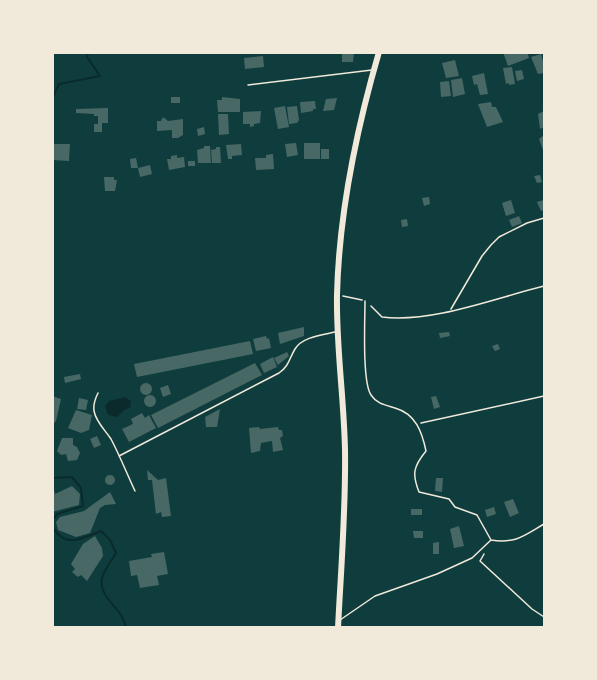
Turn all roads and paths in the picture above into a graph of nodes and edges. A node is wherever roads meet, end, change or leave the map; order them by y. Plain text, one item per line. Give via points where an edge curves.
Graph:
1 (380, 52) edge
2 (374, 70) junction
3 (248, 85) dead end
4 (544, 218) edge
5 (544, 286) edge
6 (337, 295) junction
7 (365, 301) junction
8 (451, 310) junction
9 (338, 331) junction
10 (98, 393) dead end
11 (544, 396) edge
12 (417, 424) junction
13 (119, 456) junction
14 (135, 491) dead end
15 (544, 524) edge
16 (492, 540) junction
17 (544, 616) edge
18 (338, 625) edge

1 - 2 main road
2 - 3 lane
2 - 6 main road via 346,198
4 - 8 path via 499,237 482,256
5 - 8 path
6 - 7 path
6 - 9 main road
7 - 8 path via 382,317 422,317
7 - 12 lane via 365,360 370,394 381,404 398,408
9 - 13 lane via 303,341 279,373
9 - 18 main road via 345,485
10 - 13 lane via 94,412
11 - 12 path
12 - 16 lane via 426,451 413,477 419,492 449,499 456,507 477,514
13 - 14 lane
15 - 16 lane via 525,537 505,542
16 - 17 path via 480,561
16 - 18 lane via 472,558 375,596

